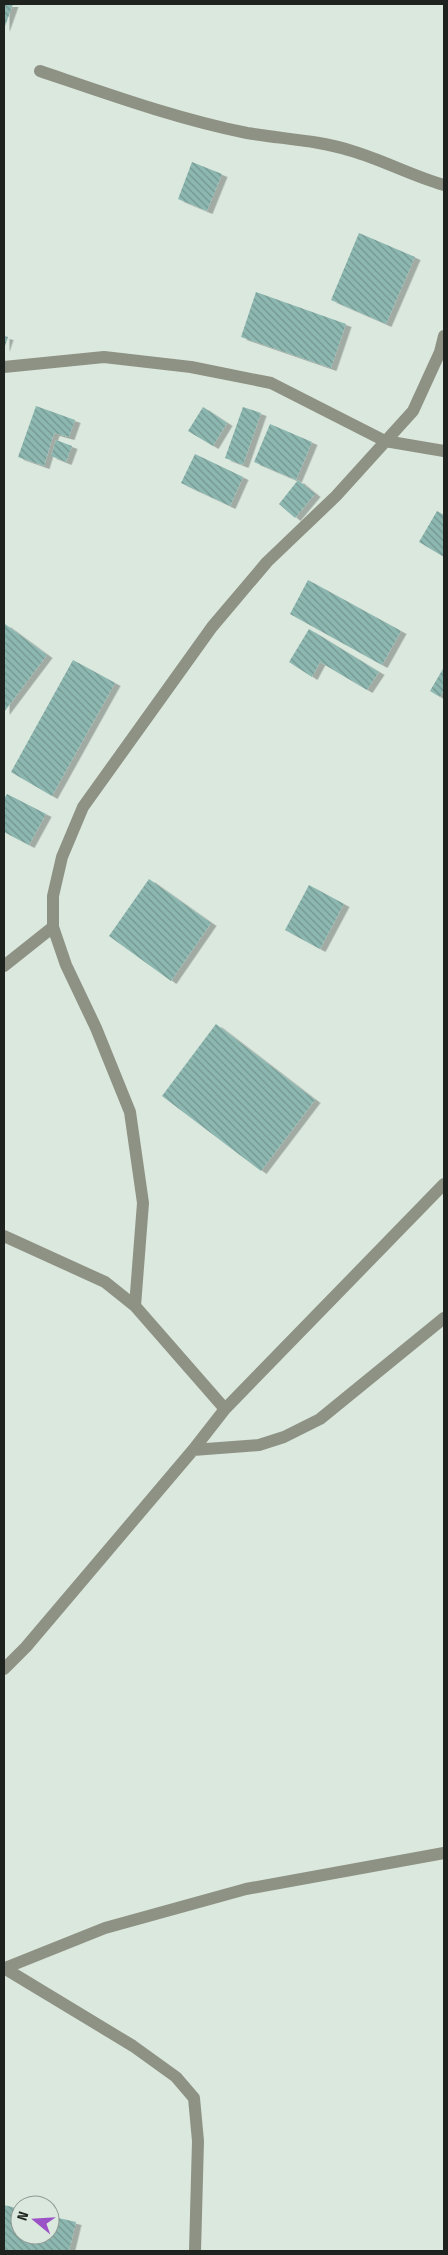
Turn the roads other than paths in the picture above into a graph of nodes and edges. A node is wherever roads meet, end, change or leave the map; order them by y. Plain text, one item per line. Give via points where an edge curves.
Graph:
1 (40, 72) dead end
2 (444, 185) edge
3 (444, 336) edge
4 (4, 367) edge
5 (385, 441) junction
6 (444, 451) edge
7 (53, 927) junction
8 (4, 966) edge
9 (444, 1184) edge
10 (4, 1236) edge
11 (135, 1306) junction
12 (444, 1318) edge
13 (225, 1409) junction
14 (193, 1450) junction
15 (4, 1669) edge
16 (444, 1853) edge
17 (4, 1968) edge
18 (195, 2251) edge

1 - 2 street via 174,114 248,133 352,150
3 - 5 street via 413,411
4 - 5 street via 104,357 191,367 271,384
5 - 6 street
5 - 7 street via 336,496 267,562 212,627 84,807 62,857 53,896
7 - 8 street
7 - 11 street via 130,1112 142,1204
9 - 13 street
10 - 11 street via 105,1282
11 - 13 street
12 - 14 street via 320,1419 259,1445
13 - 14 street
14 - 15 street
16 - 17 street via 246,1889 104,1928
17 - 18 street via 133,2046 176,2077 194,2098 198,2141

